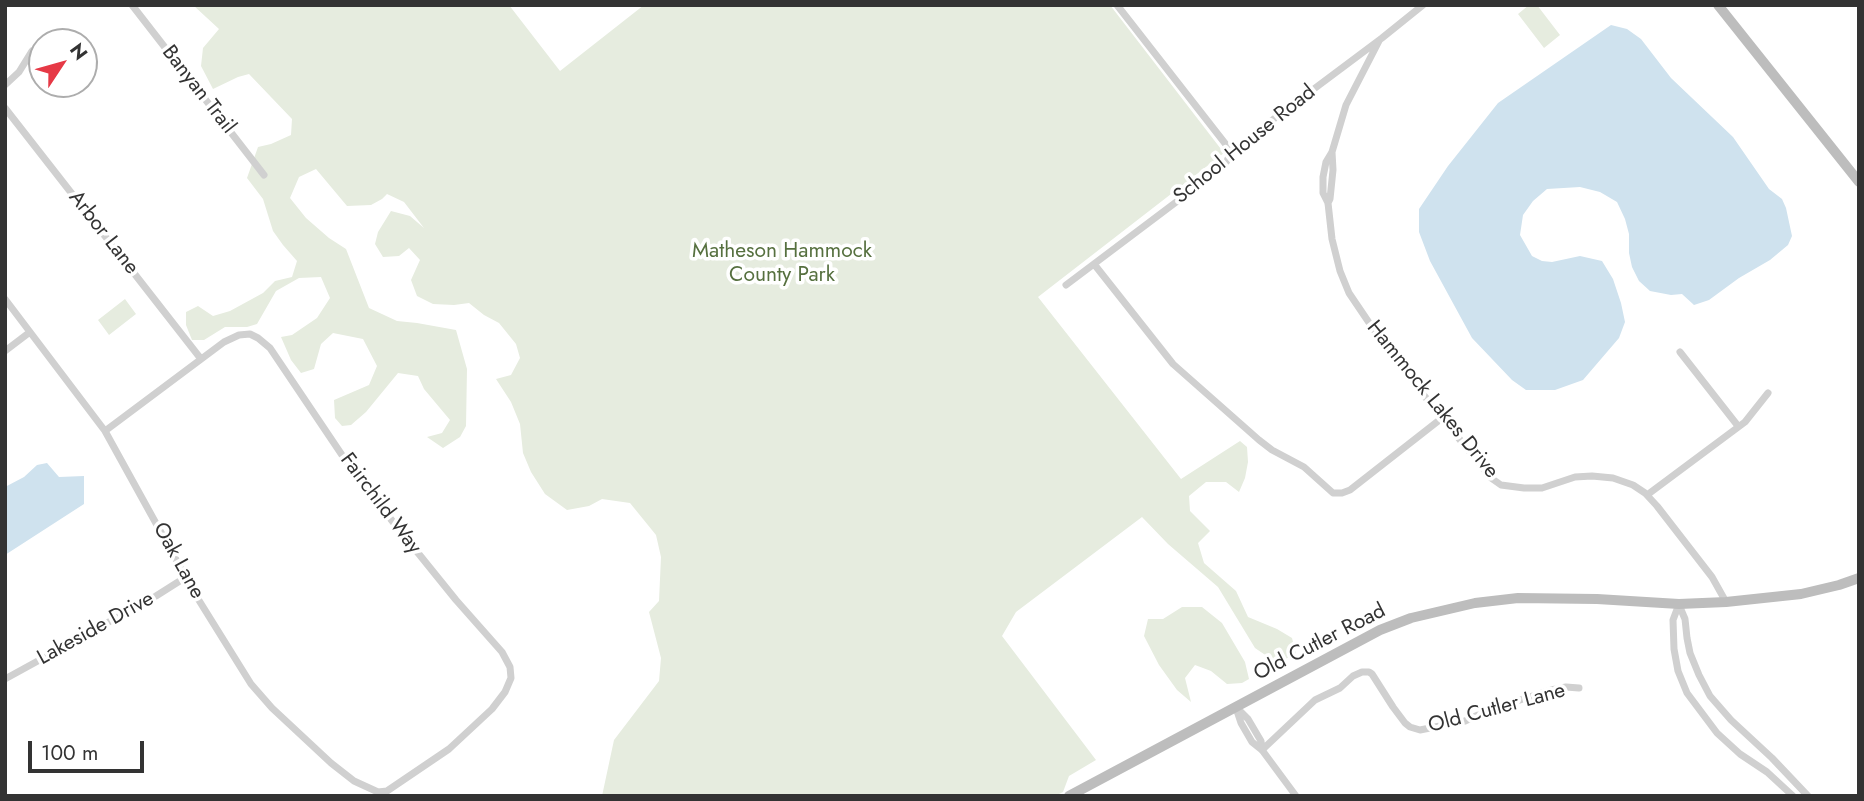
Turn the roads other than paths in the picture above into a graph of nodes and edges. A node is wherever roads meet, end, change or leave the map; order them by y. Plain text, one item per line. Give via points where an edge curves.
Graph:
1 (132, 5) edge
2 (1117, 5) edge
3 (1423, 5) edge
4 (1718, 5) edge
5 (1379, 41) junction
6 (28, 57) edge
7 (5, 85) edge
8 (5, 108) edge
9 (1231, 151) junction
10 (264, 175) dead end
11 (1859, 182) edge
12 (1094, 264) junction
13 (1066, 285) dead end
14 (5, 299) edge
15 (30, 332) junction
16 (5, 351) edge
17 (1680, 352) dead end
18 (201, 359) junction
19 (1768, 393) dead end
20 (1442, 418) junction
21 (1738, 426) junction
22 (105, 431) junction
23 (1647, 495) junction
24 (186, 577) junction
25 (1859, 578) edge
26 (1726, 601) junction
27 (1679, 604) junction
28 (5, 679) edge
29 (1579, 688) dead end
30 (1714, 702) junction
31 (1236, 708) junction
32 (1700, 712) junction
33 (1262, 750) junction
34 (1791, 779) junction
35 (1783, 787) junction
36 (378, 794) edge
37 (1069, 796) edge
38 (1296, 796) edge
39 (1793, 796) edge
40 (1808, 796) edge

1 - 10 street, Banyan Trail
2 - 9 street
3 - 5 street, School House Road
4 - 11 main road
5 - 9 street, School House Road
5 - 20 street, Hammock Lakes Drive via 1346,105 1332,152 1328,203 1334,247 1349,293
6 - 7 street
8 - 18 street, Arbor Lane
9 - 12 street, School House Road via 1220,169
12 - 13 street, School House Road
12 - 20 street via 1173,364 1259,440 1304,467 1333,493 1350,490
14 - 15 street, Oak Lane
15 - 16 street
15 - 22 street, Oak Lane
17 - 21 street
18 - 22 street
18 - 36 street, Fairchild Way via 239,335 250,334 270,348 336,447 510,667 501,698 469,732
19 - 21 street
20 - 23 street, Hammock Lakes Drive via 1484,471 1501,485 1547,487 1575,477 1602,476 1627,482
21 - 23 street
22 - 24 street, Oak Lane
23 - 26 street, Hammock Lakes Drive
24 - 28 street, Lakeside Drive
24 - 36 street, Oak Lane via 237,664 266,702 340,770
25 - 26 main road, Old Cutler Road via 1801,594
26 - 27 main road, Old Cutler Road
27 - 30 street via 1690,653
27 - 31 main road, Old Cutler Road via 1518,598 1444,609 1380,630
27 - 32 street via 1673,620 1676,664
29 - 33 street, Old Cutler Lane via 1551,690 1465,721 1420,730 1405,723 1372,674 1362,671 1315,700
30 - 32 street
30 - 34 street
31 - 33 street via 1252,742
31 - 37 main road, Old Cutler Road
32 - 35 street via 1740,754
33 - 38 street
34 - 35 street
34 - 40 street
35 - 39 street

